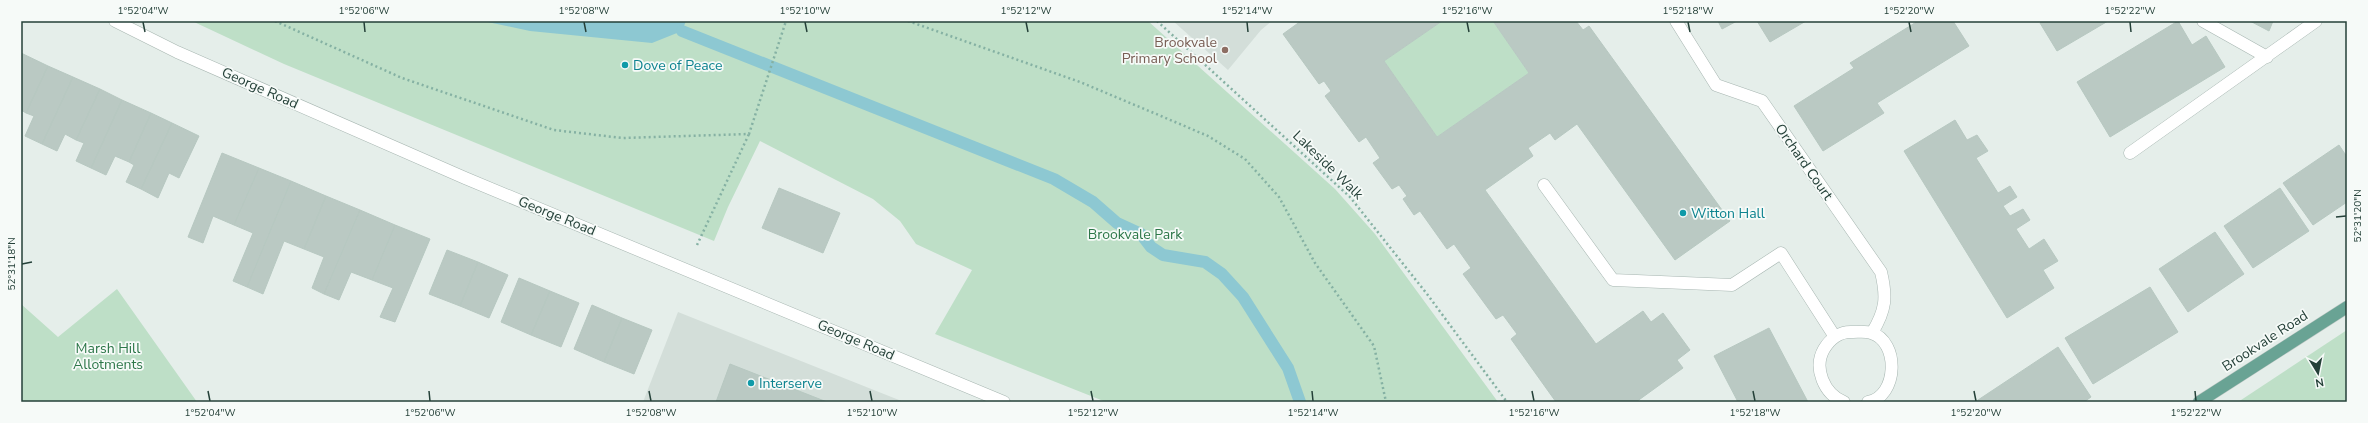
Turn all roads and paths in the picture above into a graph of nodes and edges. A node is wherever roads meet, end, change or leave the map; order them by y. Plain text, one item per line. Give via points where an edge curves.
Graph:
1 (115, 21) edge
2 (275, 21) edge
3 (786, 21) edge
4 (908, 21) edge
5 (1157, 21) edge
6 (1676, 21) edge
7 (2203, 21) edge
8 (2316, 21) edge
9 (2267, 57) junction
10 (750, 134) junction
11 (2130, 153) dead end
12 (1544, 185) dead end
13 (686, 269) junction
14 (2347, 307) edge
15 (1872, 333) junction
16 (1836, 337) junction
17 (1004, 402) edge
18 (1386, 402) edge
19 (1507, 402) edge
20 (1844, 402) edge
21 (1871, 402) edge
22 (2200, 402) edge

1 - 13 street, George Road via 177,52 465,178
2 - 10 path via 402,78 554,130 622,138
3 - 10 path
4 - 18 path via 1003,54 1139,107 1208,136 1245,159 1279,197 1315,263 1374,346
5 - 19 path, Lakeside Walk via 1350,197 1427,294
6 - 15 street, Orchard Court via 1716,85 1762,101 1881,272 1886,292 1882,316
7 - 9 street
8 - 9 street
9 - 11 street
10 - 13 path
12 - 16 street via 1613,280 1732,285 1781,253
13 - 17 street, George Road
14 - 22 main road, Brookvale Road
15 - 16 street via 1845,331
15 - 21 street via 1882,340 1893,359 1891,382 1882,394
16 - 20 street via 1829,341 1820,356 1818,373 1834,398

